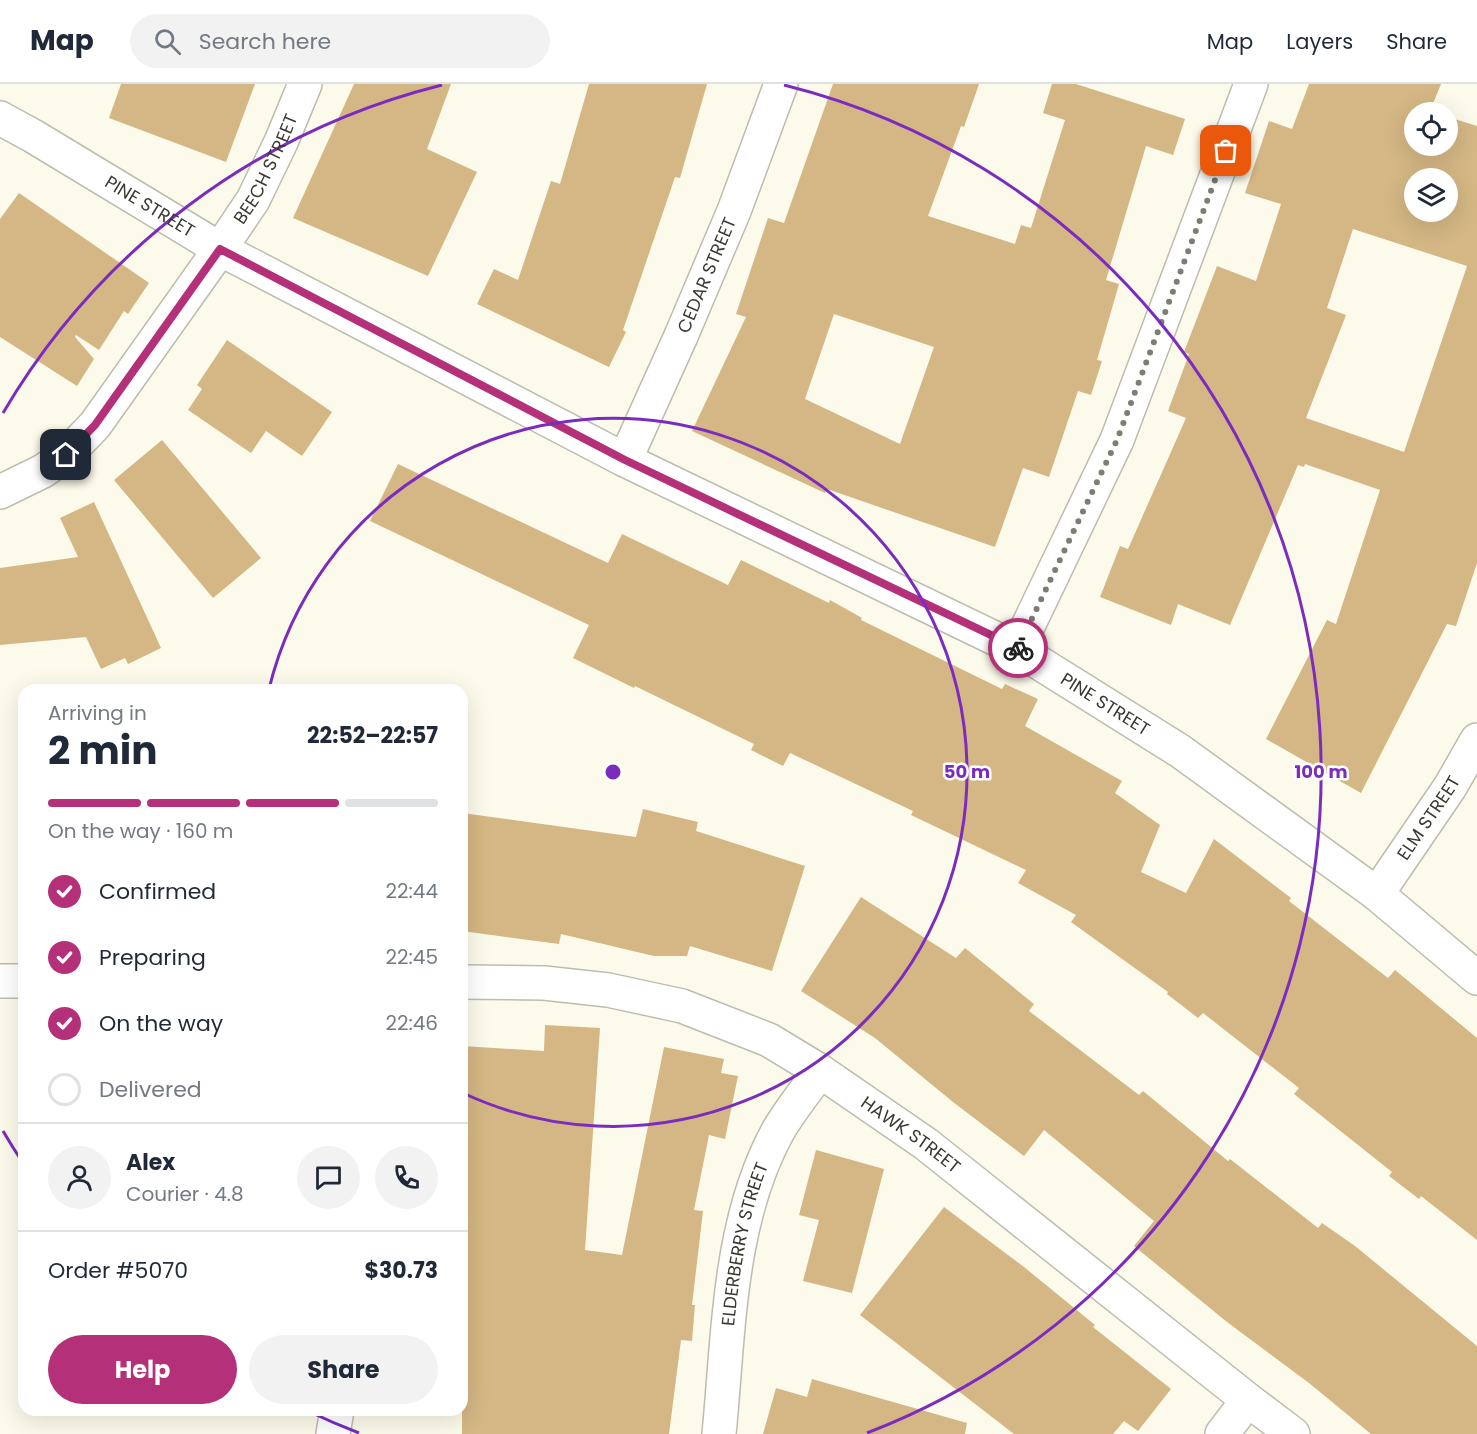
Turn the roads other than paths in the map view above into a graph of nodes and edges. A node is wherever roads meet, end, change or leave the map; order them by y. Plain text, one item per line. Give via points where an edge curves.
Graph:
1 (305, 84) edge
2 (781, 84) edge
3 (1251, 84) edge
4 (0, 118) edge
5 (220, 249) junction
6 (625, 460) junction
7 (0, 492) edge
8 (1017, 649) junction
9 (1477, 740) edge
10 (1377, 894) junction
11 (1477, 978) edge
12 (0, 981) edge
13 (18, 981) edge
14 (468, 982) edge
15 (820, 1071) junction
16 (1248, 1400) junction
17 (336, 1416) edge
18 (333, 1434) edge
19 (719, 1434) edge
20 (1222, 1434) edge
21 (1293, 1434) edge

1 - 5 street, BEECH STREET via 253,200
2 - 6 street, CEDAR STREET via 725,232
3 - 8 street via 1117,440
4 - 5 street, PINE STREET
5 - 6 street, PINE STREET
5 - 7 street, BEECH STREET via 95,425 43,471
6 - 8 street, PINE STREET
8 - 10 street, PINE STREET via 1180,751
9 - 10 street, ELM STREET
10 - 11 street, PINE STREET
12 - 13 street
14 - 15 street, HAWK STREET via 544,983 608,990 682,1006 769,1040
15 - 16 street, HAWK STREET via 926,1144
15 - 19 street, ELDERBERRY STREET via 778,1131 743,1227 734,1275
16 - 20 street
16 - 21 street, HAWK STREET
17 - 18 street

